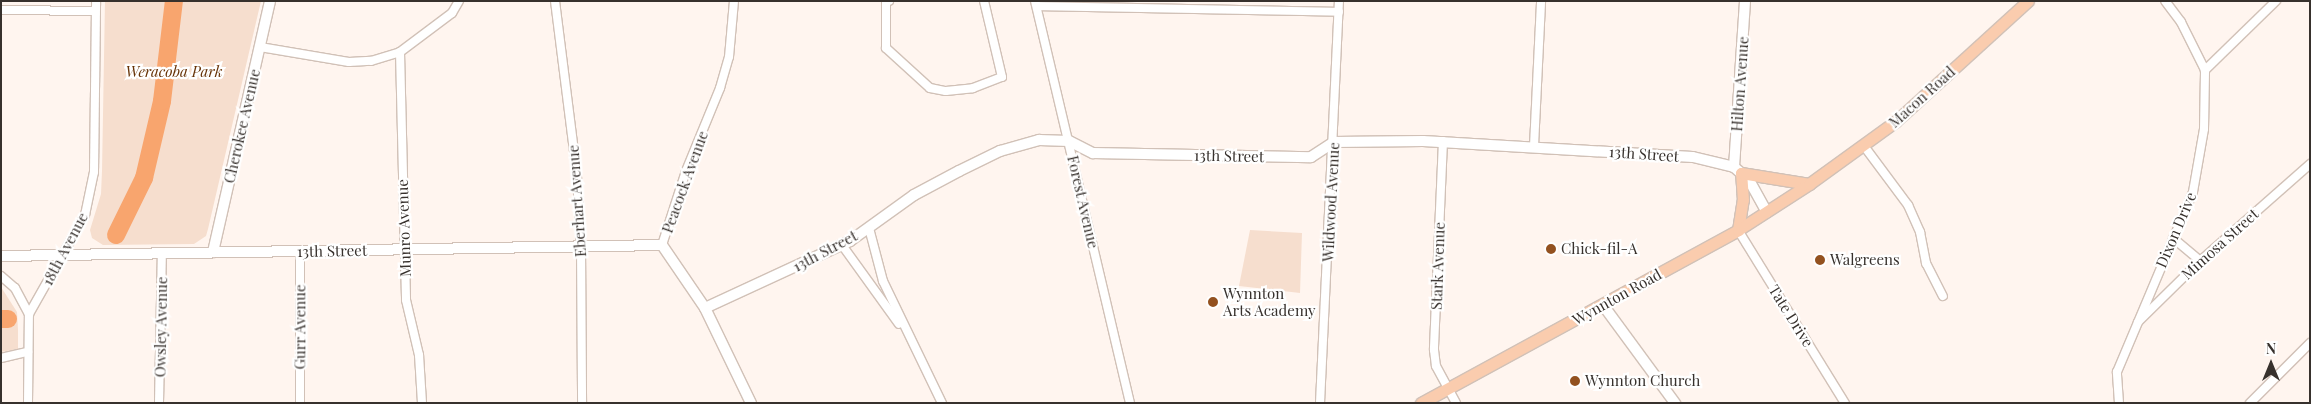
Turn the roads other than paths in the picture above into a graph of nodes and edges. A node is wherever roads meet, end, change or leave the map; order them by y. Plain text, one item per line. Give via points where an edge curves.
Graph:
1 (96, 1) edge
2 (270, 1) edge
3 (459, 1) edge
4 (555, 1) edge
5 (734, 1) edge
6 (889, 1) edge
7 (984, 1) edge
8 (1339, 1) edge
9 (1541, 1) edge
10 (1745, 1) edge
11 (2028, 1) edge
12 (2165, 1) edge
13 (2276, 1) edge
14 (1036, 4) edge
15 (1, 10) edge
16 (95, 11) junction
17 (1339, 12) junction
18 (260, 47) junction
19 (400, 52) junction
20 (2205, 70) junction
21 (1069, 141) junction
22 (1443, 141) junction
23 (1334, 142) junction
24 (1534, 146) junction
25 (1864, 146) junction
26 (2310, 164) edge
27 (1737, 170) junction
28 (1809, 184) junction
29 (1767, 212) junction
30 (869, 228) junction
31 (1738, 230) junction
32 (2173, 238) junction
33 (842, 244) junction
34 (662, 245) junction
35 (582, 247) junction
36 (404, 249) junction
37 (162, 252) junction
38 (213, 252) junction
39 (300, 252) junction
40 (65, 254) junction
41 (1, 256) edge
42 (2200, 261) junction
43 (1, 276) edge
44 (1944, 296) dead end
45 (1603, 305) junction
46 (705, 308) junction
47 (28, 314) junction
48 (2134, 327) junction
49 (906, 334) junction
50 (2310, 343) edge
51 (28, 352) junction
52 (1, 358) edge
53 (1448, 388) junction
54 (28, 403) edge
55 (159, 403) edge
56 (300, 403) edge
57 (422, 403) edge
58 (582, 403) edge
59 (751, 403) edge
60 (942, 403) edge
61 (1130, 403) edge
62 (1320, 403) edge
63 (1420, 403) edge
64 (1456, 403) edge
65 (1675, 403) edge
66 (1845, 403) edge
67 (2119, 403) edge
68 (2250, 403) edge

1 - 16 street, 18th Avenue
2 - 18 main road, Cherokee Avenue
3 - 19 street via 452,13
4 - 35 street, Eberhart Avenue via 577,176
5 - 34 street, Peacock Avenue via 730,48 720,88 686,172
6 - 7 street via 886,2 886,48 930,88 946,91 972,88 1002,77
8 - 17 street, Wildwood Avenue
9 - 24 street
10 - 27 main road, Hilton Avenue
11 - 25 main road, Macon Road
12 - 20 street, Dixon Drive via 2181,22
13 - 20 street
14 - 17 street
14 - 21 street, Forest Avenue
15 - 16 street
16 - 40 street, 18th Avenue via 94,172 85,215
17 - 23 street, Wildwood Avenue
18 - 19 street via 349,62 371,61
18 - 38 main road, Cherokee Avenue
19 - 36 street, Munro Avenue
20 - 32 street, Dixon Drive via 2200,156 2193,192
21 - 23 main road, 13th Street via 1093,153 1311,157
21 - 30 main road, 13th Street via 1038,140 1000,151 914,196
21 - 61 street, Forest Avenue
22 - 23 main road, 13th Street
22 - 24 main road, 13th Street
22 - 53 street, Stark Avenue via 1434,350 1436,366
23 - 62 street, Wildwood Avenue
24 - 27 main road, 13th Street via 1693,157
25 - 28 main road, Macon Road
25 - 44 street via 1908,205 1920,232 1926,263
26 - 42 street, Mimosa Street
27 - 28 main road
27 - 29 main road via 1752,185
27 - 31 main road via 1743,200
28 - 29 main road, Wynnton Road
29 - 31 main road, Wynnton Road
30 - 33 main road, 13th Street
30 - 49 street via 883,281
31 - 45 main road, Wynnton Road
31 - 66 street, Tate Drive
32 - 42 street
32 - 48 street, Dixon Drive
33 - 46 main road, 13th Street
33 - 49 street
34 - 35 main road, 13th Street
34 - 46 main road, Peacock Avenue
35 - 36 main road, 13th Street
35 - 58 street, Eberhart Avenue
36 - 39 main road, 13th Street
36 - 57 street, Munro Avenue via 406,300 419,355
37 - 38 main road, 13th Street
37 - 40 main road, 13th Street
37 - 55 street, Owsley Avenue
38 - 39 main road, 13th Street
39 - 56 street, Gurr Avenue
40 - 41 main road, 13th Street
40 - 47 street, 18th Avenue
42 - 48 street, Mimosa Street
43 - 47 street via 15,288
45 - 53 main road, Wynnton Road
45 - 65 main road
46 - 59 main road, Peacock Avenue
47 - 51 street
48 - 67 street, Dixon Drive via 2117,372
49 - 60 street
50 - 68 street
51 - 52 street
51 - 54 street
53 - 63 main road, Wynnton Road
53 - 64 street, Stark Avenue

